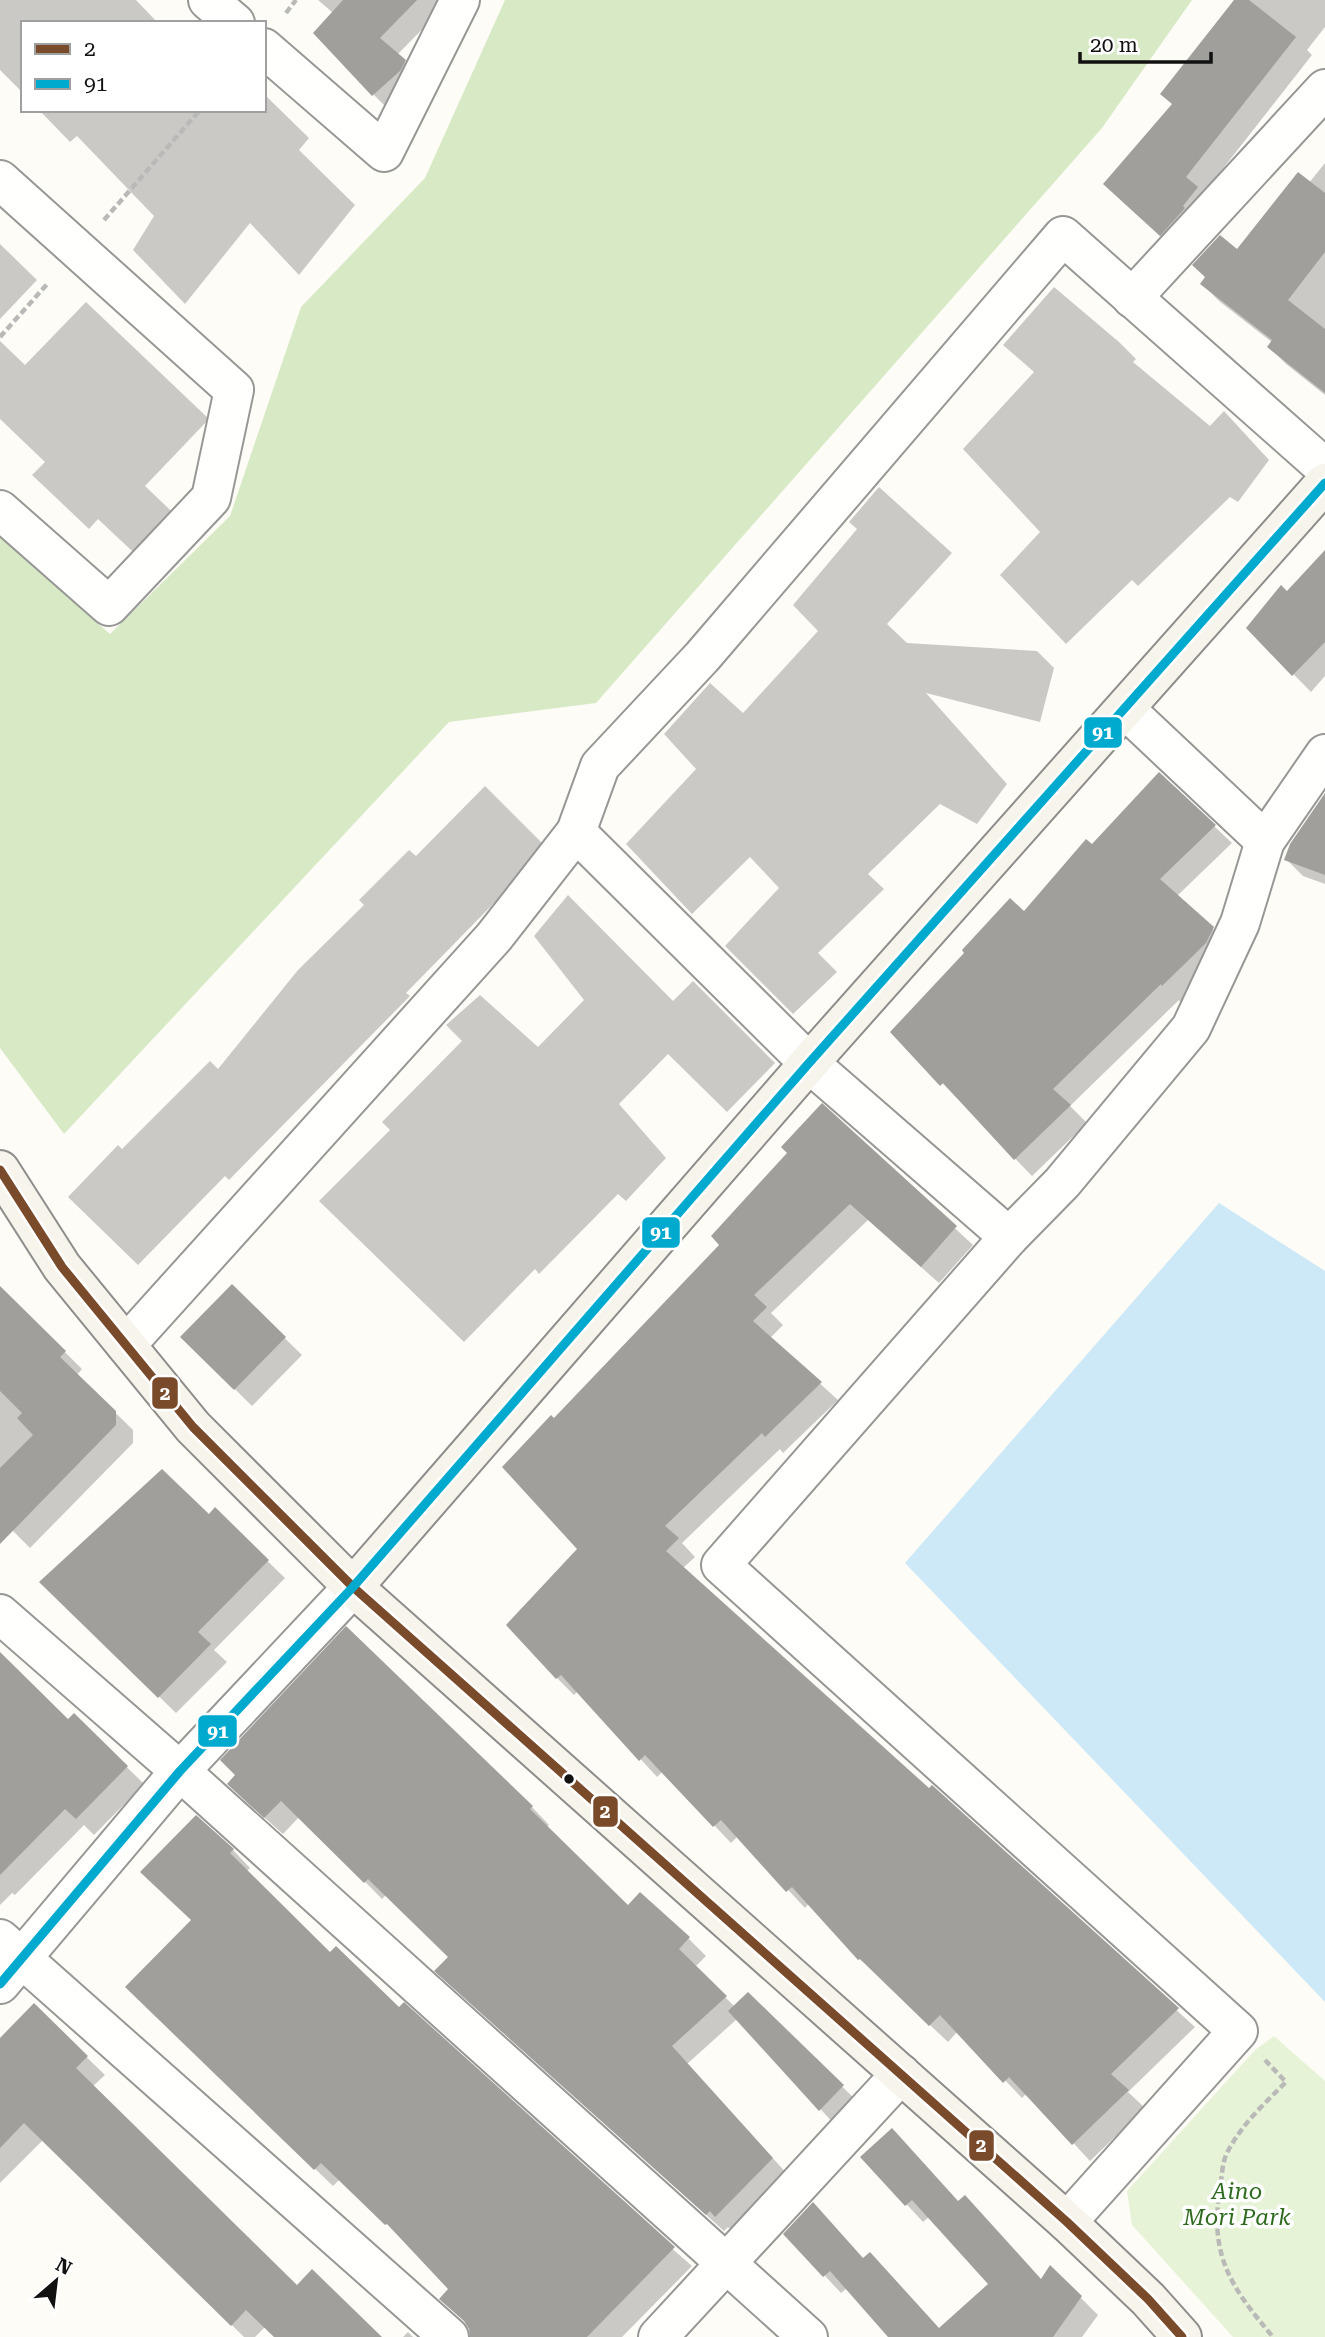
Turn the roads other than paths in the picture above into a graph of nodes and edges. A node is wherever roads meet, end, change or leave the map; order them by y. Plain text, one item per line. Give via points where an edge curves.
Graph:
1 (208, 0) edge
2 (460, 0) edge
3 (233, 21) edge
4 (266, 50) edge
5 (1325, 89) edge
6 (0, 180) edge
7 (1132, 298) junction
8 (1325, 468) edge
9 (1325, 483) edge
10 (0, 510) edge
11 (1125, 709) junction
12 (1325, 754) edge
13 (576, 832) junction
14 (1265, 841) junction
15 (809, 1063) junction
16 (0, 1170) edge
17 (1009, 1237) junction
18 (126, 1345) junction
19 (353, 1587) junction
20 (0, 1614) edge
21 (180, 1771) junction
22 (8, 1961) edge
23 (901, 2074) junction
24 (1067, 2222) junction
25 (726, 2263) junction
26 (449, 2337) edge
27 (659, 2337) edge
28 (808, 2337) edge
29 (1182, 2337) edge

1 - 3 street
2 - 4 street via 384,152
5 - 7 street
6 - 10 street via 234,390 211,498 109,606
7 - 8 street
7 - 13 street via 1063,236 702,657 600,766
9 - 11 street
11 - 14 street
11 - 15 street
12 - 14 street
13 - 15 street
13 - 18 street via 494,937
14 - 17 street via 1240,923 1191,1028 1062,1183
15 - 17 street
15 - 19 street
16 - 18 street via 62,1267
17 - 24 street via 721,1566 1238,2031
18 - 19 street via 193,1427
19 - 21 street
19 - 23 street
20 - 21 street
21 - 22 street
21 - 25 street
22 - 26 street
23 - 24 street
23 - 25 street
24 - 29 street
25 - 27 street
25 - 28 street

